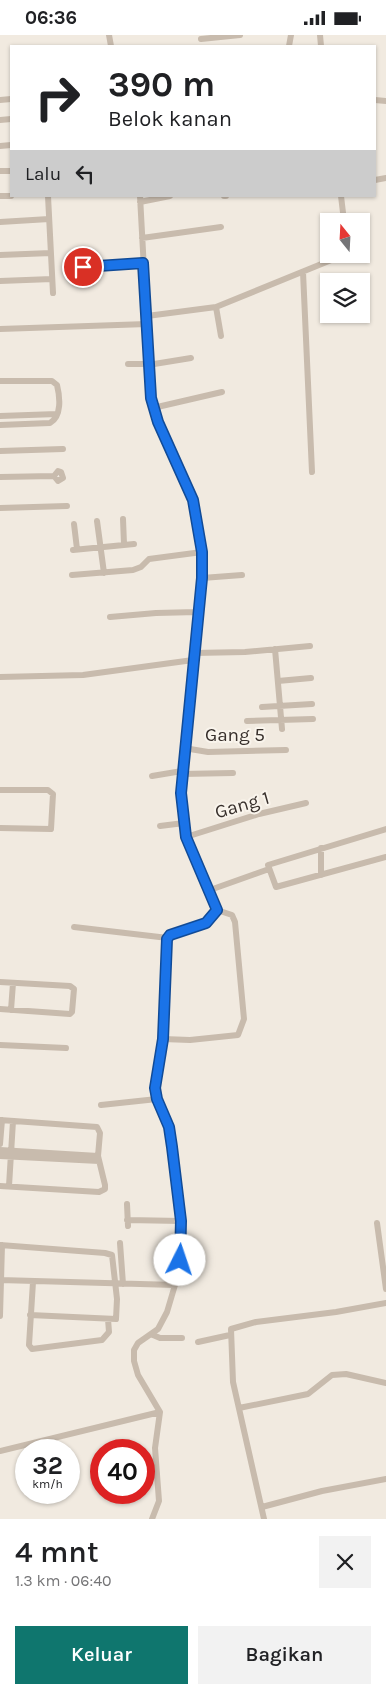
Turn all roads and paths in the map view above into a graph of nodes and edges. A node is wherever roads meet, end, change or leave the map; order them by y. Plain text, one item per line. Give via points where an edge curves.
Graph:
1 (240, 35) edge
2 (201, 39) dead end
3 (48, 197) edge
4 (160, 197) edge
5 (341, 197) edge
6 (140, 199) edge
7 (343, 213) edge
8 (49, 219) junction
9 (0, 222) edge
10 (220, 227) dead end
11 (142, 238) junction
12 (51, 253) junction
13 (0, 255) edge
14 (143, 263) junction
15 (324, 263) edge
16 (67, 268) dead end
17 (303, 272) junction
18 (52, 279) junction
19 (0, 281) edge
20 (53, 293) dead end
21 (216, 307) junction
22 (147, 316) junction
23 (147, 324) junction
24 (0, 329) edge
25 (221, 336) dead end
26 (192, 358) dead end
27 (128, 364) dead end
28 (148, 365) junction
29 (0, 381) edge
30 (222, 392) dead end
31 (153, 408) junction
32 (57, 414) junction
33 (0, 416) edge
34 (0, 425) edge
35 (63, 449) dead end
36 (0, 451) edge
37 (312, 472) dead end
38 (54, 476) dead end
39 (0, 477) edge
40 (67, 506) dead end
41 (0, 508) edge
42 (123, 519) dead end
43 (97, 521) dead end
44 (74, 524) dead end
45 (124, 544) junction
46 (134, 544) dead end
47 (100, 547) junction
48 (202, 552) junction
49 (104, 573) junction
50 (72, 575) dead end
51 (242, 575) dead end
52 (202, 578) junction
53 (197, 612) junction
54 (110, 617) dead end
55 (310, 646) dead end
56 (275, 649) junction
57 (193, 656) junction
58 (0, 677) edge
59 (311, 678) dead end
60 (278, 681) junction
61 (312, 704) dead end
62 (280, 706) junction
63 (262, 707) dead end
64 (313, 719) dead end
65 (281, 720) junction
66 (248, 721) dead end
67 (282, 729) dead end
68 (184, 747) junction
69 (286, 750) dead end
70 (182, 772) junction
71 (233, 773) dead end
72 (152, 776) dead end
73 (0, 790) edge
74 (306, 803) dead end
75 (184, 823) junction
76 (160, 826) dead end
77 (0, 828) edge
78 (386, 829) edge
79 (186, 837) junction
80 (320, 848) junction
81 (386, 857) edge
82 (269, 869) junction
83 (321, 875) junction
84 (210, 890) junction
85 (217, 910) junction
86 (74, 927) dead end
87 (168, 938) junction
88 (0, 982) edge
89 (13, 983) junction
90 (0, 1009) edge
91 (11, 1010) junction
92 (163, 1039) junction
93 (0, 1045) edge
94 (66, 1048) dead end
95 (157, 1099) junction
96 (101, 1105) dead end
97 (1, 1120) edge
98 (13, 1121) junction
99 (0, 1144) edge
100 (0, 1150) edge
101 (11, 1154) junction
102 (0, 1156) edge
103 (98, 1159) junction
104 (0, 1186) edge
105 (9, 1186) junction
106 (127, 1203) dead end
107 (181, 1221) junction
108 (378, 1223) dead end
109 (120, 1243) dead end
110 (1, 1245) edge
111 (0, 1280) edge
112 (32, 1282) junction
113 (123, 1284) junction
114 (116, 1285) junction
115 (175, 1285) junction
116 (386, 1289) edge
117 (386, 1303) edge
118 (30, 1315) junction
119 (0, 1316) edge
120 (108, 1319) junction
121 (153, 1335) junction
122 (230, 1335) junction
123 (182, 1338) dead end
124 (198, 1342) dead end
125 (386, 1383) edge
126 (239, 1408) junction
127 (160, 1412) junction
128 (0, 1451) edge
129 (386, 1479) edge
130 (262, 1507) junction
131 (152, 1519) edge
132 (264, 1519) edge

1 - 2 street
3 - 8 street
4 - 6 street
5 - 7 street
6 - 11 street
8 - 9 street
8 - 12 street
10 - 11 street
11 - 14 street
12 - 13 street
12 - 18 street
14 - 16 street
14 - 22 street
15 - 17 street
17 - 21 street
17 - 37 street
18 - 19 street
18 - 20 street
21 - 22 street
21 - 25 street
22 - 23 street
23 - 24 street
23 - 28 street
26 - 28 street
27 - 28 street
28 - 31 street
29 - 32 street via 52,381 58,390
30 - 31 street
31 - 48 street via 189,488
32 - 33 street
32 - 34 street via 50,423
35 - 36 street
38 - 39 street
40 - 41 street
42 - 45 street
43 - 47 street
44 - 47 street via 75,550
45 - 46 street
45 - 47 street
47 - 49 street
48 - 49 street via 149,559 133,570
48 - 52 street
49 - 50 street
51 - 52 street
52 - 53 street
53 - 54 street
53 - 57 street
55 - 56 street
56 - 57 street
56 - 60 street
57 - 58 street via 83,675
57 - 68 street
59 - 60 street
60 - 62 street
61 - 62 street
62 - 63 street
62 - 65 street
64 - 65 street
65 - 66 street
65 - 67 street
68 - 69 street, Gang 5 via 208,752
68 - 70 street
70 - 71 street
70 - 72 street
70 - 75 street
73 - 77 street via 48,791 53,794 51,829
74 - 79 street, Gang 1
75 - 76 street
75 - 79 street
78 - 80 street
79 - 84 street
80 - 82 street via 269,864
80 - 83 street
81 - 83 street
82 - 83 street via 276,887
82 - 84 street
84 - 85 street
85 - 87 street via 206,923
85 - 92 street via 232,915 235,922 244,1019 238,1035
86 - 87 street
87 - 92 street via 165,947
88 - 89 street
89 - 91 street
89 - 91 street via 70,986 74,989 70,1014
90 - 91 street
92 - 95 street via 155,1088
93 - 94 street
95 - 96 street
95 - 107 street via 169,1127
97 - 98 street
97 - 99 street
98 - 101 street
98 - 103 street via 95,1126 100,1133
100 - 101 street
101 - 102 street
101 - 103 street
101 - 105 street
103 - 105 street via 105,1185 101,1192
104 - 105 street
106 - 107 street via 128,1223
107 - 115 street
108 - 116 street
109 - 113 street
110 - 111 street
110 - 114 street via 110,1254
111 - 112 street
111 - 119 street
112 - 114 street
112 - 118 street
113 - 114 street
113 - 115 street
114 - 120 street via 117,1318
115 - 121 street via 167,1312
117 - 122 street via 336,1313 249,1323 232,1327
118 - 120 street
118 - 120 street via 29,1345 33,1349 102,1339 109,1333
121 - 123 street
121 - 127 street via 138,1343 134,1361 138,1375
122 - 124 street
122 - 126 street via 233,1383
125 - 126 street via 346,1374 332,1375 308,1394
126 - 130 street
127 - 128 street
127 - 131 street via 156,1441 159,1501
129 - 130 street
130 - 132 street

